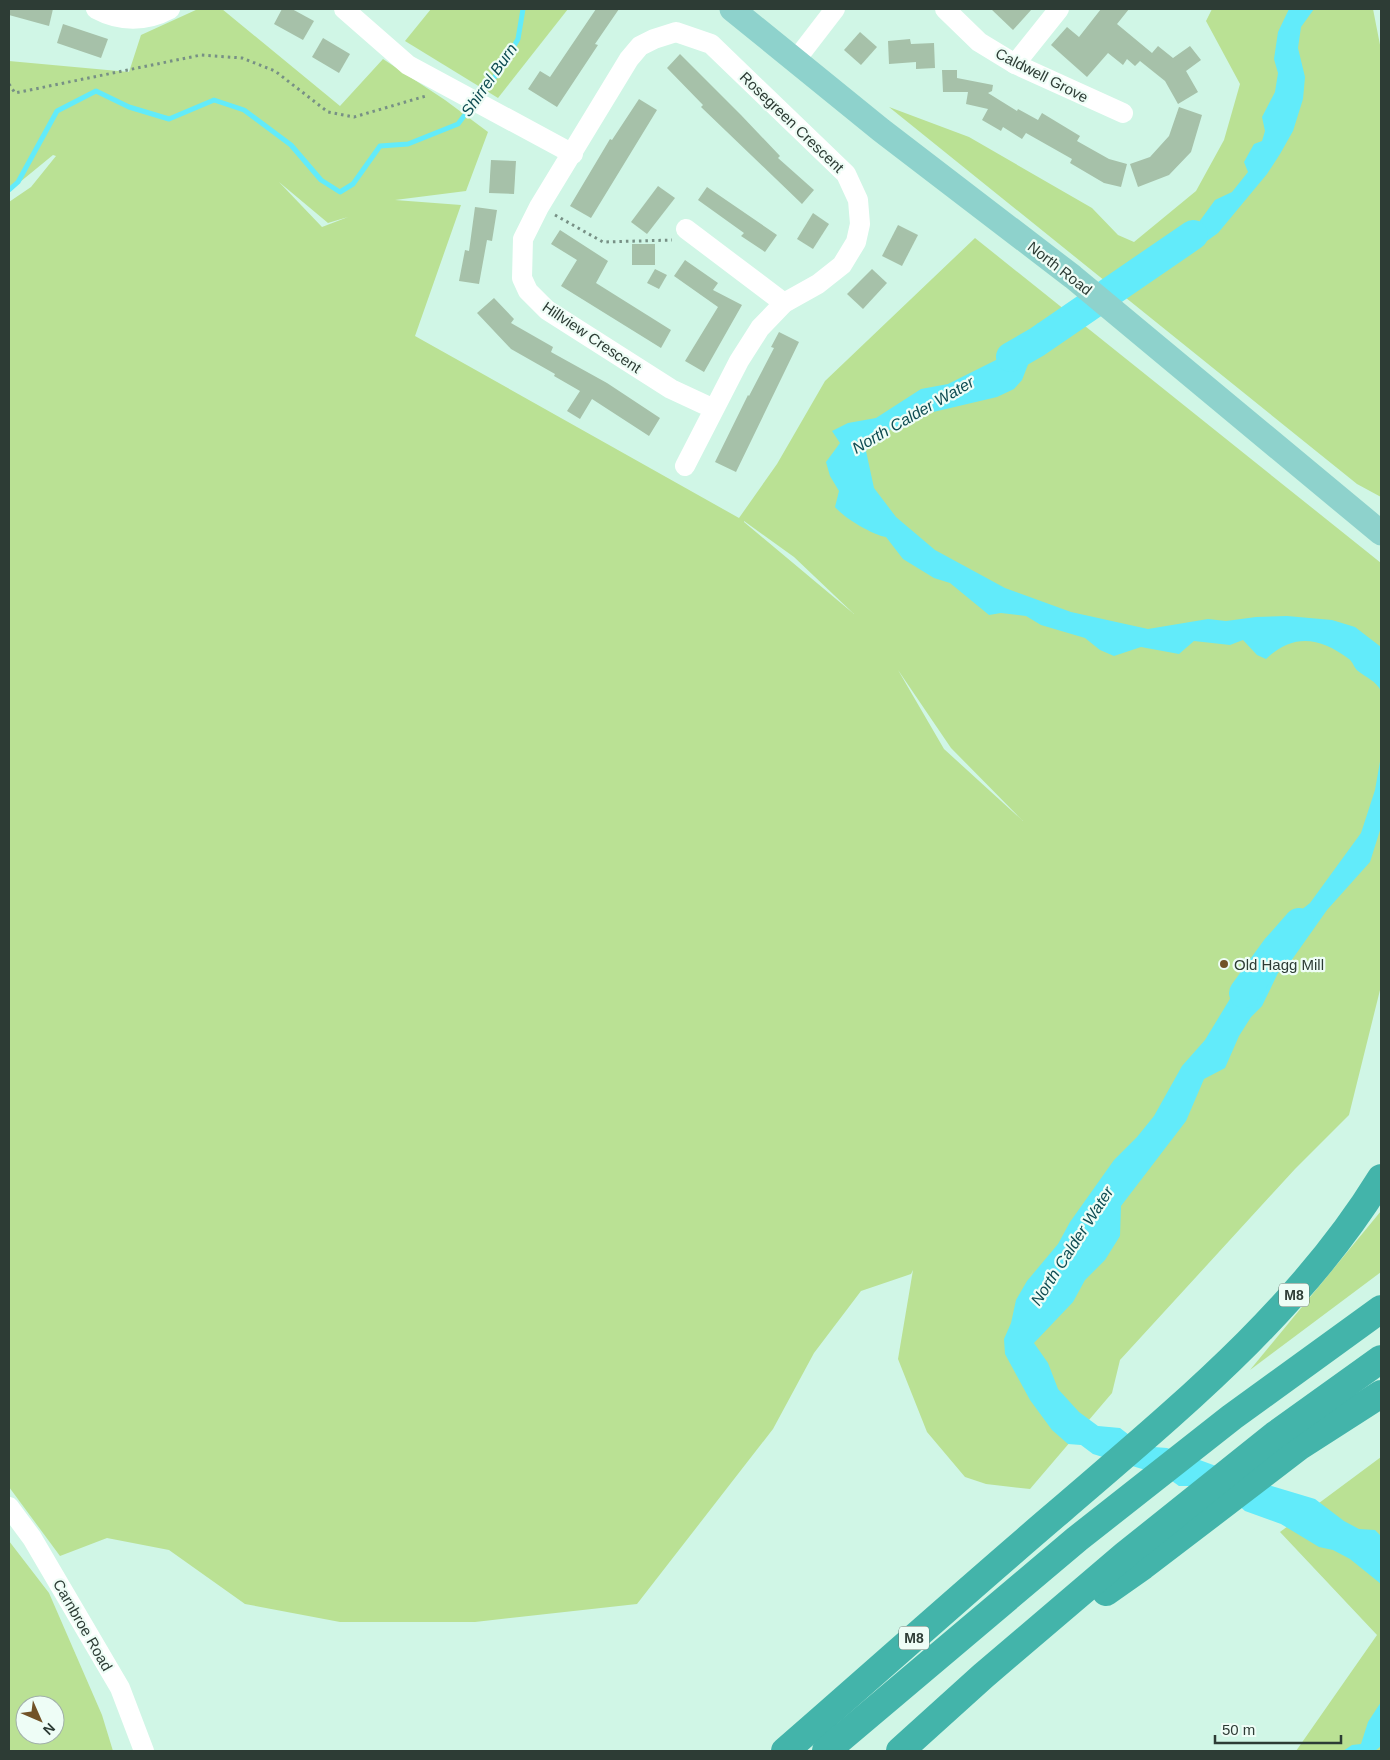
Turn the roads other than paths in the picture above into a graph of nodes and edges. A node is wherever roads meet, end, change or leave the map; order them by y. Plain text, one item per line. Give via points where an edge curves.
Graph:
1 (96, 9) edge
2 (170, 9) edge
3 (344, 9) edge
4 (732, 9) edge
5 (835, 9) edge
6 (945, 9) edge
7 (1059, 9) edge
8 (795, 61) junction
9 (1015, 64) junction
10 (1123, 113) dead end
11 (573, 154) junction
12 (686, 228) road end
13 (784, 303) junction
14 (714, 409) junction
15 (685, 466) dead end
16 (1381, 533) edge
17 (1381, 1178) edge
18 (1381, 1309) edge
19 (1381, 1359) edge
20 (1381, 1394) edge
21 (9, 1506) edge
22 (1134, 1560) junction
23 (144, 1751) edge
24 (785, 1751) edge
25 (826, 1751) edge
26 (900, 1751) edge

1 - 2 street via 111,17 134,19 154,17
3 - 11 street via 408,65
4 - 8 main road, North Road
5 - 8 street
6 - 9 street, Caldwell Grove via 979,42
7 - 9 street
8 - 16 main road, North Road via 1073,277
9 - 10 street, Caldwell Grove
11 - 13 street, Rosegreen Crescent via 629,58 640,46 676,32 711,44 846,174 858,200 860,224 856,242 842,265 818,284
11 - 14 street, Hillview Crescent via 523,239 522,278 528,291 547,310 663,384
12 - 13 street
13 - 14 street, Rosegreen Crescent via 760,328
14 - 15 street, Rosegreen Crescent
17 - 24 highway, M8 via 1362,1209 1298,1290 1190,1399
18 - 25 highway, M8 via 1232,1417 1077,1539
19 - 22 highway via 1275,1435
20 - 22 highway
21 - 23 street, Carnbroe Road via 32,1538 120,1688
22 - 26 highway via 983,1676

